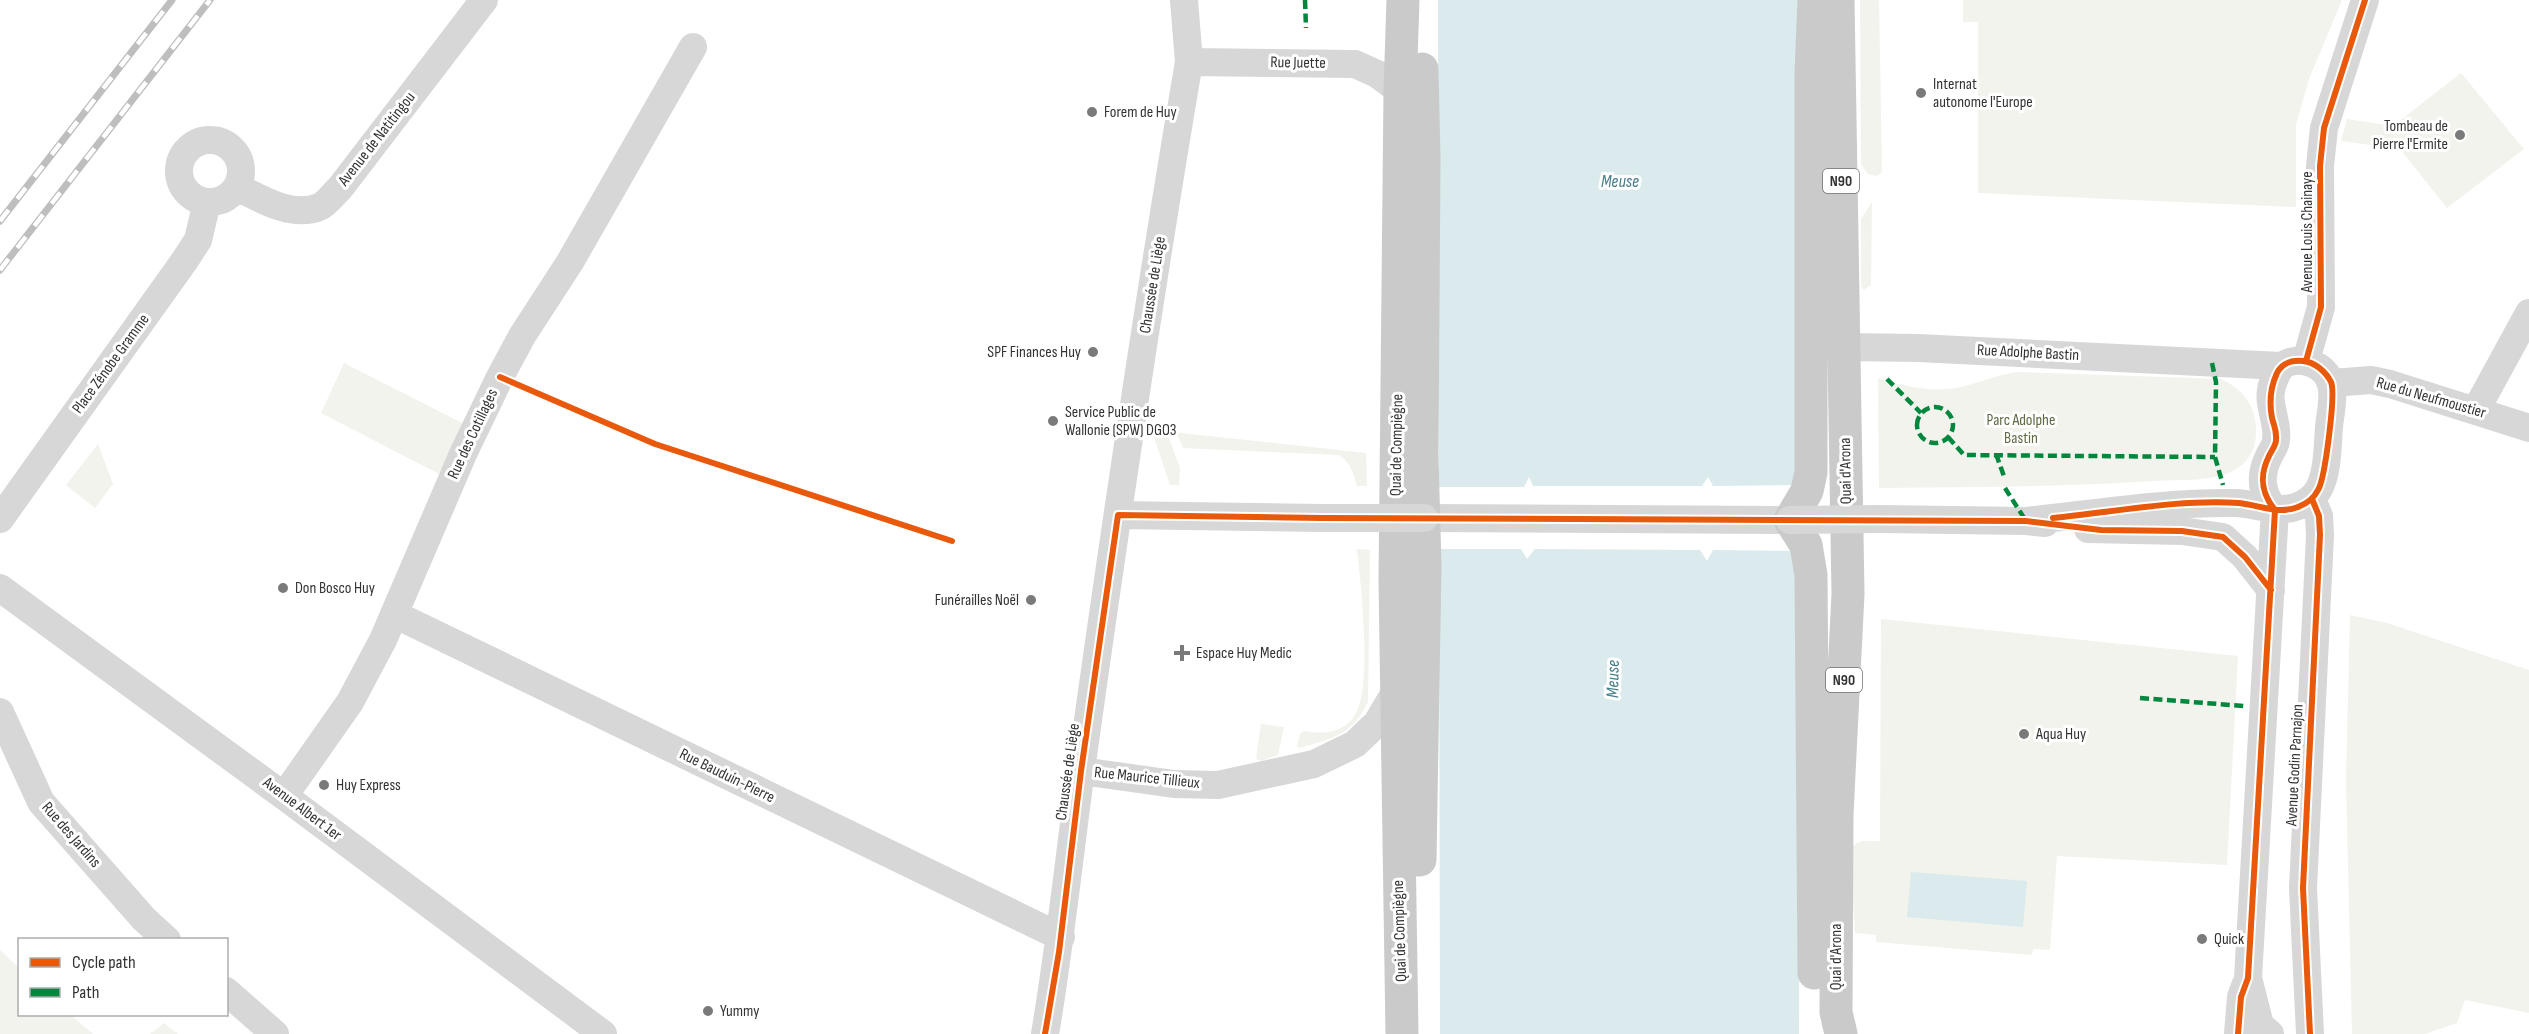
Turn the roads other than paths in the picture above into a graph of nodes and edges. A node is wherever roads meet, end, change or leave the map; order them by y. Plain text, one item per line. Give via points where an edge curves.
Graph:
1 (484, 0) edge
2 (1184, 0) edge
3 (1403, 0) edge
4 (1420, 0) edge
5 (2365, 0) edge
6 (1832, 4) edge
7 (693, 47) dead end
8 (1189, 62) junction
9 (1400, 92) junction
10 (237, 187) junction
11 (207, 201) junction
12 (2529, 313) edge
13 (1844, 347) junction
14 (2212, 363) junction
15 (2293, 363) junction
16 (2332, 383) junction
17 (2270, 396) junction
18 (2476, 410) junction
19 (2529, 428) edge
20 (2262, 474) junction
21 (2312, 499) junction
22 (2200, 502) junction
23 (2275, 510) junction
24 (1118, 514) junction
25 (1424, 518) junction
26 (0, 519) edge
27 (1790, 520) junction
28 (2026, 521) junction
29 (0, 588) edge
30 (2271, 590) junction
31 (394, 614) junction
32 (1396, 691) junction
33 (0, 712) edge
34 (1081, 771) junction
35 (284, 796) junction
36 (1061, 937) junction
37 (166, 938) edge
38 (2248, 978) junction
39 (228, 993) edge
40 (1402, 1020) edge
41 (1838, 1023) edge
42 (275, 1034) edge
43 (603, 1034) edge
44 (1045, 1034) edge
45 (2238, 1034) edge
46 (2270, 1034) edge
47 (2310, 1034) edge

1 - 10 street, Avenue de Natitingou via 340,188 320,207 297,210 270,203
2 - 8 street, Chaussée de Liège
3 - 9 main road, Quai de Compiègne
4 - 25 main road
5 - 15 street, Avenue Louis Chainaye via 2324,128 2320,166 2321,307
6 - 13 main road, Quai d'Arona / N90
6 - 27 main road via 1810,73 1811,472 1807,491
7 - 31 street, Rue des Cotillages via 570,262 516,346 463,454
8 - 9 street, Rue Juette via 1355,64 1377,74
8 - 24 street, Chaussée de Liège
9 - 32 main road, Quai de Compiègne
10 - 11 street via 220,200
10 - 11 street via 241,171 231,148 220,141 195,144 183,158 180,177 195,198
11 - 26 street, Place Zénobe Gramme via 198,240 186,260
12 - 18 street
13 - 14 street, Rue Adolphe Bastin
13 - 41 main road, Quai d'Arona / N90 via 1848,594 1837,814
14 - 15 street, Rue Adolphe Bastin
14 - 17 street, Rue Adolphe Bastin
15 - 16 street via 2321,368
15 - 17 street via 2272,382
16 - 18 street, Rue du Neufmoustier via 2371,380
16 - 21 street via 2322,481
17 - 20 street via 2276,443
18 - 19 street, Rue du Neufmoustier
20 - 22 street
20 - 23 street, Avenue Godin Parnajon via 2266,499
21 - 23 street via 2297,508
21 - 47 street, Avenue Godin Parnajon via 2319,516 2320,536 2303,888
22 - 23 street via 2240,503
22 - 28 street
23 - 30 street, Avenue Godin Parnajon
24 - 25 street, bridge
24 - 34 street, Chaussée de Liège
25 - 27 street
25 - 40 main road via 1418,967
27 - 28 street, bridge
27 - 41 main road via 1806,545 1811,575 1814,973
28 - 30 street via 2223,537
29 - 35 street, Avenue Albert 1er
30 - 38 street, Avenue Godin Parnajon
31 - 35 street, Rue des Cotillages via 350,702
31 - 36 street, Rue Bauduin-Pierre
32 - 34 street, Rue Maurice Tillieux via 1377,723 1355,744 1314,764 1218,785 1174,784
32 - 40 main road, Quai de Compiègne
33 - 37 street, Rue des Jardins via 41,802 144,919
34 - 36 street, Chaussée de Liège
35 - 43 street, Avenue Albert 1er
36 - 44 street, Chaussée de Liège
38 - 45 street, Avenue Godin Parnajon via 2241,997
38 - 46 street, Avenue Godin Parnajon via 2260,1025
39 - 42 street

